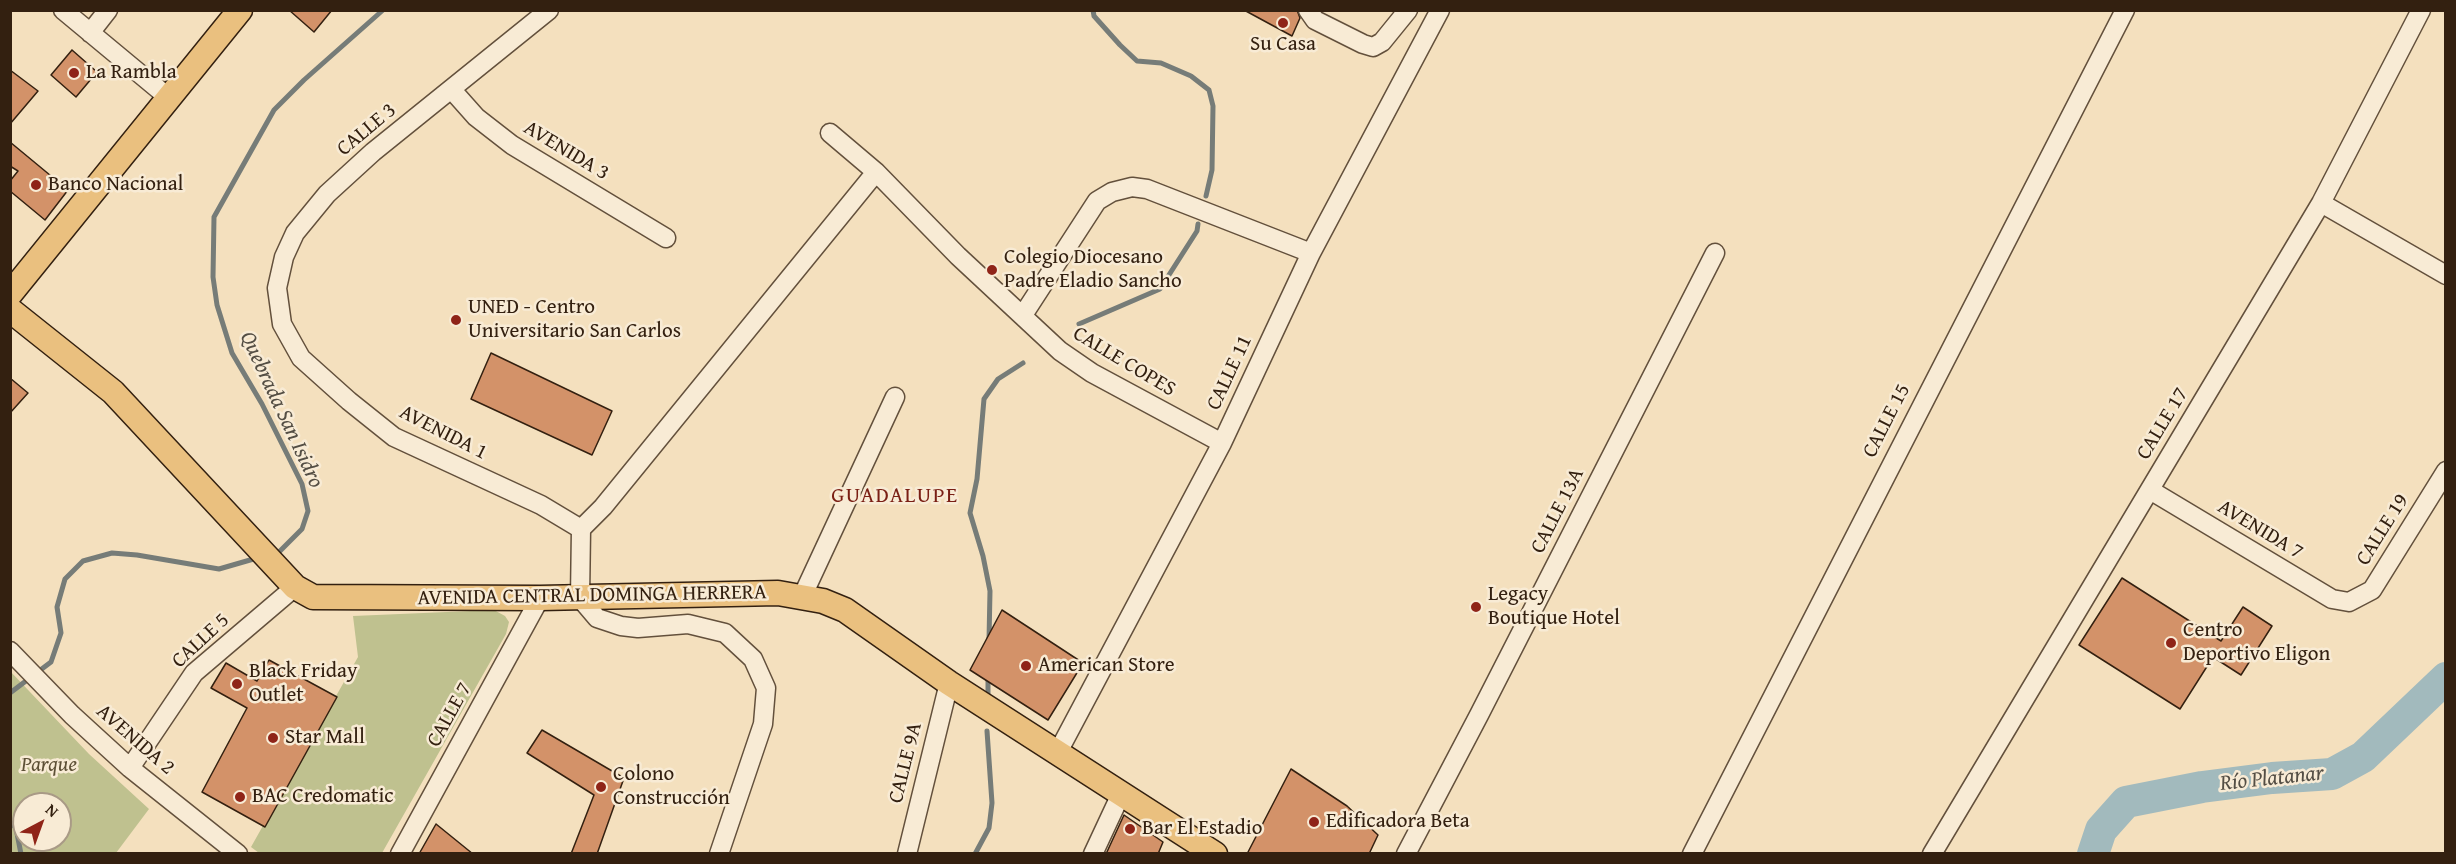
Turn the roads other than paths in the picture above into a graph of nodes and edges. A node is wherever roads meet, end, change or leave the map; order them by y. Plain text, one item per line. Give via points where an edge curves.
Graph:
1 (63, 10) edge
2 (108, 10) edge
3 (240, 10) edge
4 (549, 10) edge
5 (1308, 10) edge
6 (1408, 10) edge
7 (2125, 10) edge
8 (2421, 10) edge
9 (1437, 11) edge
10 (90, 33) junction
11 (452, 90) junction
12 (169, 98) junction
13 (830, 133) dead end
14 (876, 172) junction
15 (2321, 203) junction
16 (666, 238) dead end
17 (1715, 253) dead end
18 (1311, 254) junction
19 (2445, 275) edge
20 (10, 294) edge
21 (10, 310) edge
22 (1023, 315) junction
23 (282, 324) joint
24 (895, 397) dead end
25 (1222, 443) junction
26 (2445, 471) edge
27 (2150, 490) junction
28 (581, 529) junction
29 (289, 579) junction
30 (802, 597) junction
31 (540, 598) junction
32 (580, 598) junction
33 (2349, 602) joint
34 (10, 651) edge
35 (949, 683) junction
36 (1058, 752) junction
37 (130, 768) junction
38 (1120, 794) junction
39 (238, 854) edge
40 (400, 854) edge
41 (719, 854) edge
42 (907, 854) edge
43 (1094, 854) edge
44 (1215, 854) edge
45 (1406, 854) edge
46 (1692, 854) edge
47 (1932, 854) edge

1 - 10 street
2 - 10 street
3 - 12 main road
4 - 11 street, CALLE 3
5 - 6 street via 1315,20 1373,46 1382,42
7 - 46 street, CALLE 15
8 - 15 street, CALLE 17
9 - 18 street, CALLE 11
10 - 12 street
11 - 16 street, AVENIDA 3 via 476,117 512,145
11 - 23 street, CALLE 3 via 327,194 296,233 284,257 277,288
12 - 20 main road
13 - 14 street, CALLE COPES
14 - 22 street, CALLE COPES via 958,256
14 - 28 street
15 - 19 street
15 - 27 street, CALLE 17
17 - 45 street, CALLE 13A
18 - 22 street via 1148,189 1132,187 1097,201
18 - 25 street, CALLE 11
21 - 29 main road, AVENIDA CENTRAL DOMINGA HERRERA via 113,392
22 - 25 street, CALLE COPES via 1060,351 1092,373
23 - 28 street, AVENIDA 1 via 301,358 394,437 541,505
24 - 30 street
25 - 36 street, CALLE 11
26 - 33 street, CALLE 19 via 2372,590
27 - 33 street, AVENIDA 7 via 2332,599
27 - 47 street, CALLE 17
28 - 32 street
29 - 31 main road, AVENIDA CENTRAL DOMINGA HERRERA via 313,597
29 - 37 street, CALLE 5 via 194,673
30 - 32 main road, AVENIDA CENTRAL DOMINGA HERRERA via 778,592
30 - 35 main road, AVENIDA CENTRAL DOMINGA HERRERA via 845,610
31 - 32 main road, AVENIDA CENTRAL DOMINGA HERRERA
31 - 40 street, CALLE 7
32 - 41 street via 597,618 621,626 688,624 725,633 753,659 766,688 764,724
34 - 37 street, AVENIDA 2
35 - 36 main road, AVENIDA CENTRAL DOMINGA HERRERA
35 - 42 street, CALLE 9A
36 - 38 main road, AVENIDA CENTRAL DOMINGA HERRERA
37 - 39 street, AVENIDA 2
38 - 43 street
38 - 44 main road, AVENIDA CENTRAL DOMINGA HERRERA

